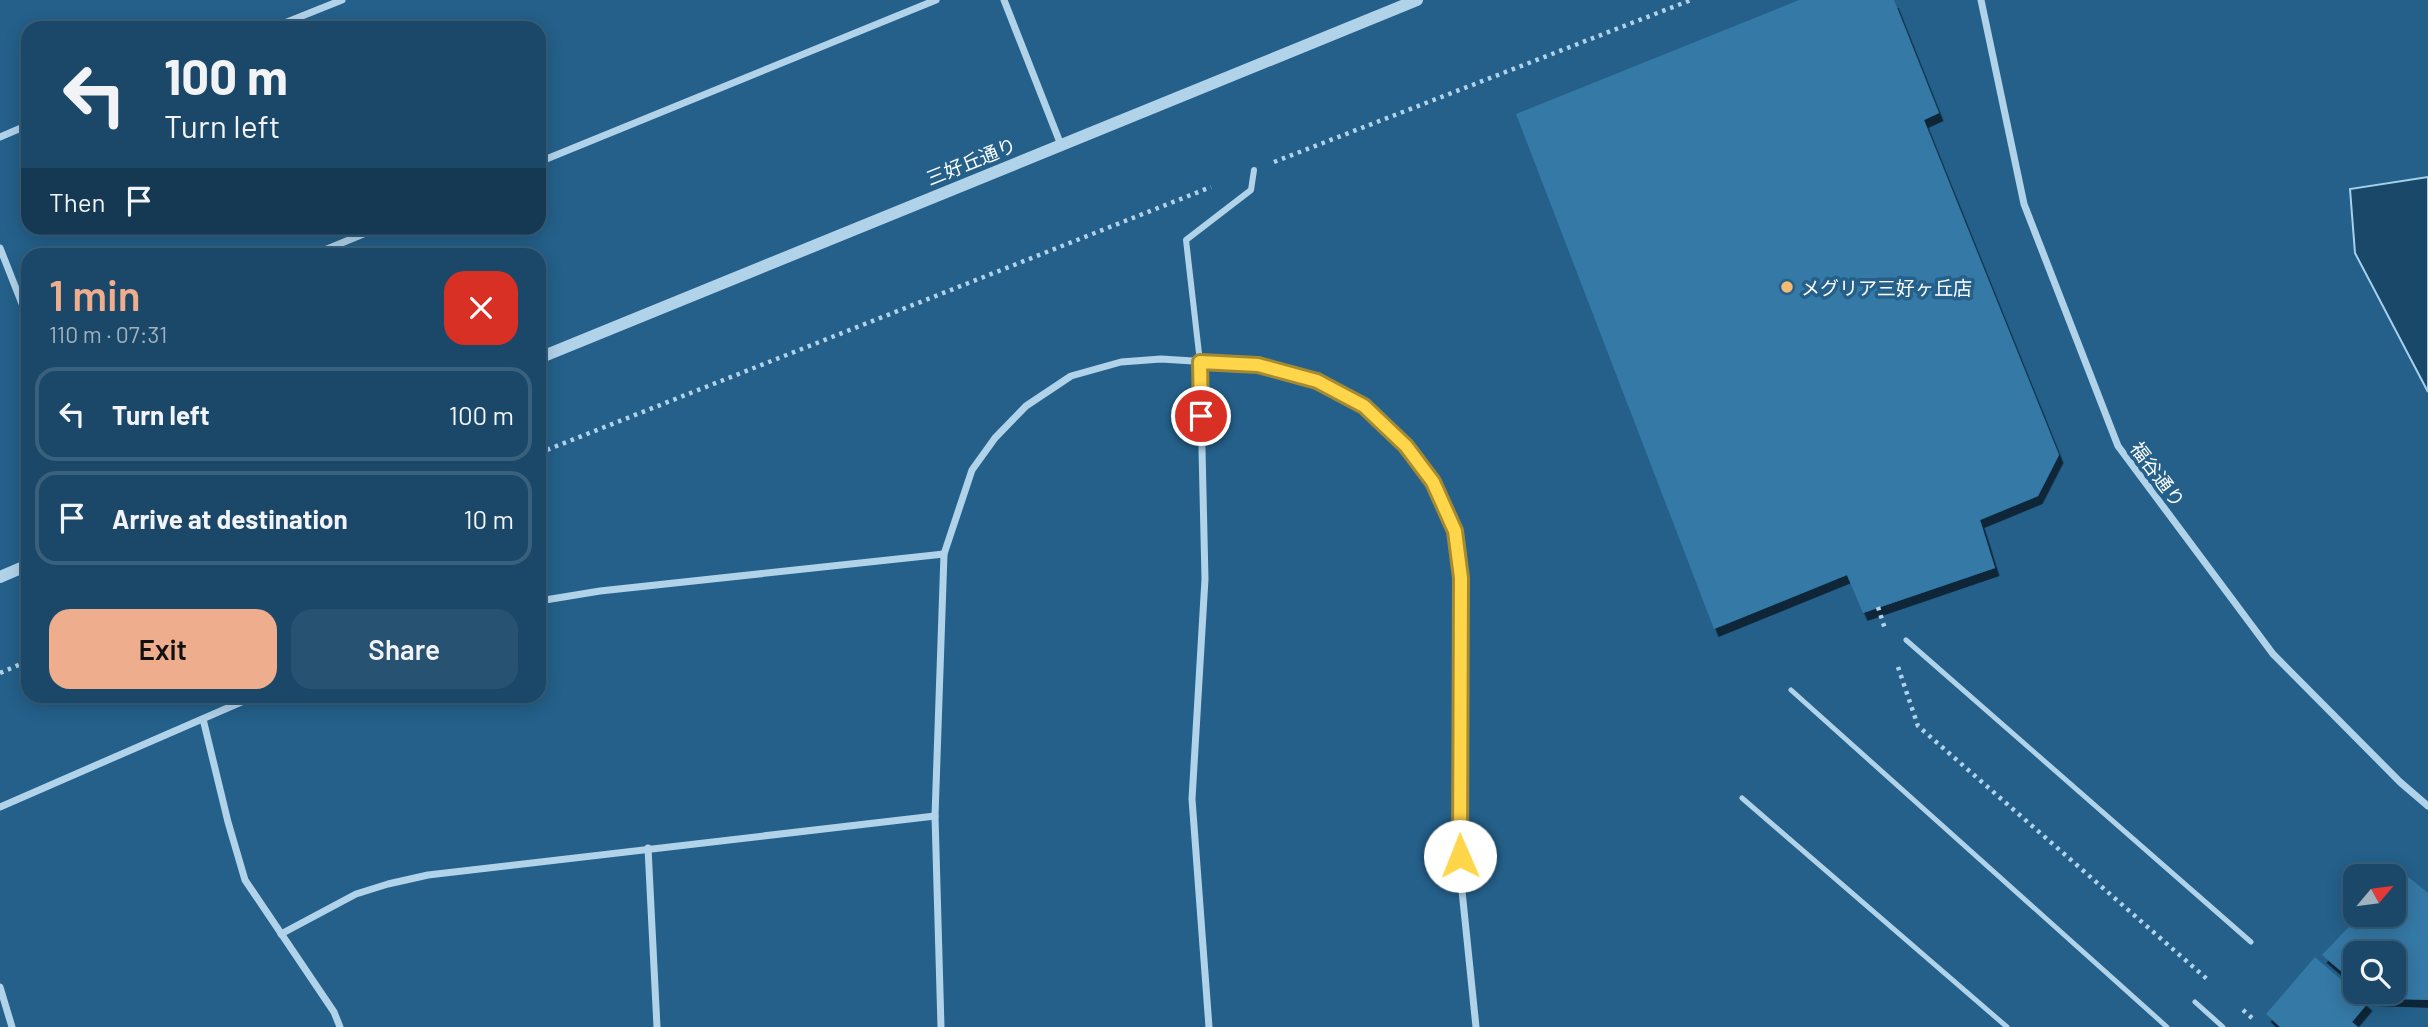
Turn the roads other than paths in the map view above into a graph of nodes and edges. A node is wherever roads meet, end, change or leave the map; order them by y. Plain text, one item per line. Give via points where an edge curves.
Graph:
1 (342, 0) edge
2 (936, 0) edge
3 (1004, 0) edge
4 (1417, 0) edge
5 (1981, 0) edge
6 (290, 21) edge
7 (21, 128) edge
8 (0, 136) edge
9 (1061, 145) junction
10 (546, 159) edge
11 (1254, 170) road end
12 (361, 235) edge
13 (0, 248) edge
14 (329, 248) edge
15 (21, 301) edge
16 (546, 355) edge
17 (1200, 362) junction
18 (944, 554) junction
19 (21, 568) edge
20 (0, 577) edge
21 (546, 600) edge
22 (1906, 640) dead end
23 (1791, 690) dead end
24 (239, 703) edge
25 (203, 719) junction
26 (1742, 798) dead end
27 (2428, 806) edge
28 (0, 807) edge
29 (935, 816) junction
30 (648, 848) junction
31 (281, 934) junction
32 (2251, 942) dead end
33 (0, 988) edge
34 (2195, 1002) dead end
35 (12, 1027) edge
36 (340, 1027) edge
37 (657, 1027) edge
38 (941, 1027) edge
39 (1209, 1027) edge
40 (1476, 1027) edge
41 (2007, 1027) edge
42 (2167, 1027) edge
43 (2223, 1027) edge

1 - 6 street
2 - 10 street
3 - 9 street
4 - 9 street, 三好丘通り
5 - 27 street, 福谷通り via 2024,204 2118,446 2273,654
7 - 8 street
9 - 16 street, 三好丘通り
11 - 17 street via 1251,190 1186,240
12 - 14 street
13 - 15 street
17 - 18 street via 1121,362 1071,376 1026,406 972,470
17 - 39 street via 1205,579 1192,799
17 - 40 street via 1258,365 1317,381 1364,406 1406,446 1433,482 1455,531 1461,578 1461,881
18 - 21 street
18 - 29 street
19 - 20 street
22 - 32 lane
23 - 42 lane
24 - 25 street
25 - 28 street
25 - 31 street via 245,880
26 - 41 lane
29 - 30 street
29 - 38 street
30 - 31 street via 388,884 356,894
30 - 37 street
31 - 36 street
33 - 35 street
34 - 43 lane

